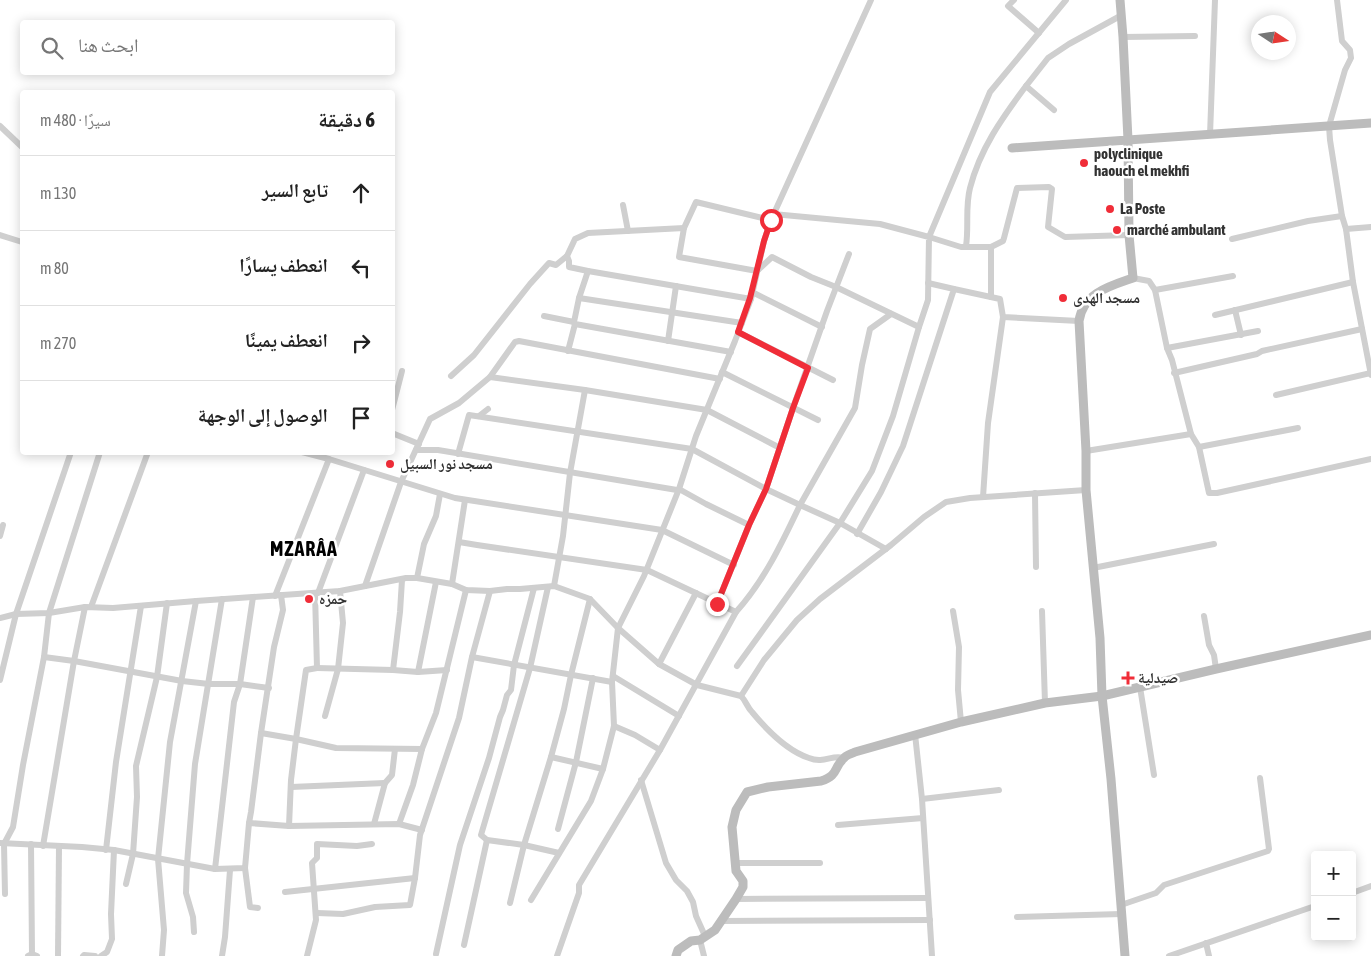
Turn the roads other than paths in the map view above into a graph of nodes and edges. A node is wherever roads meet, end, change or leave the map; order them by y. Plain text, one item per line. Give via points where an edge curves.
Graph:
1 (871, 0) edge
2 (1014, 0) edge
3 (1066, 0) edge
4 (1120, 0) edge
5 (1215, 0) edge
6 (1337, 0) edge
7 (1122, 14) junction
8 (1039, 32) junction
9 (1195, 36) dead end
10 (1124, 37) junction
11 (1026, 86) junction
12 (1054, 110) dead end
13 (1371, 123) edge
14 (0, 126) edge
15 (1329, 126) junction
16 (1210, 135) junction
17 (1128, 140) junction
18 (20, 145) edge
19 (1012, 148) dead end
20 (623, 205) dead end
21 (1342, 216) junction
22 (772, 217) junction
23 (1371, 227) edge
24 (684, 228) junction
25 (1346, 230) junction
26 (628, 231) junction
27 (0, 235) edge
28 (1129, 235) junction
29 (929, 237) junction
30 (1232, 239) dead end
31 (20, 241) edge
32 (966, 246) junction
33 (991, 247) junction
34 (849, 254) dead end
35 (567, 256) junction
36 (757, 270) junction
37 (588, 271) junction
38 (1233, 276) dead end
39 (1133, 278) junction
40 (1354, 282) junction
41 (928, 283) junction
42 (676, 286) junction
43 (836, 286) junction
44 (954, 288) junction
45 (1155, 290) junction
46 (751, 295) junction
47 (991, 297) junction
48 (579, 298) junction
49 (1235, 310) junction
50 (672, 312) junction
51 (891, 314) junction
52 (1215, 315) dead end
53 (544, 316) dead end
54 (1003, 317) junction
55 (1079, 321) junction
56 (742, 322) junction
57 (575, 323) junction
58 (822, 327) junction
59 (918, 327) junction
60 (1258, 331) dead end
61 (738, 332) junction
62 (1366, 334) edge
63 (1241, 335) junction
64 (668, 341) junction
65 (1167, 348) junction
66 (568, 351) junction
67 (730, 352) junction
68 (808, 368) junction
69 (402, 372) dead end
70 (1174, 373) junction
71 (1371, 374) edge
72 (451, 376) dead end
73 (721, 376) junction
74 (490, 377) junction
75 (833, 380) dead end
76 (585, 390) junction
77 (1276, 395) dead end
78 (395, 399) edge
79 (488, 408) dead end
80 (793, 408) junction
81 (706, 410) junction
82 (479, 416) junction
83 (818, 420) dead end
84 (1298, 428) dead end
85 (578, 431) junction
86 (1191, 434) junction
87 (395, 435) edge
88 (417, 447) junction
89 (1199, 447) junction
90 (780, 448) junction
91 (692, 449) junction
92 (1086, 451) junction
93 (458, 454) junction
94 (71, 455) edge
95 (99, 455) edge
96 (147, 455) edge
97 (313, 455) edge
98 (328, 459) junction
99 (1371, 459) edge
100 (364, 470) junction
101 (570, 473) junction
102 (401, 482) junction
103 (678, 489) junction
104 (766, 489) junction
105 (1086, 490) junction
106 (1034, 493) junction
107 (440, 494) junction
108 (983, 497) junction
109 (465, 500) junction
110 (800, 505) junction
111 (564, 515) junction
112 (840, 524) junction
113 (3, 525) dead end
114 (749, 525) junction
115 (662, 530) junction
116 (857, 534) junction
117 (0, 536) edge
118 (459, 542) junction
119 (1214, 544) dead end
120 (886, 549) junction
121 (559, 557) junction
122 (734, 565) junction
123 (1036, 567) dead end
124 (1093, 568) junction
125 (647, 570) junction
126 (417, 578) junction
127 (402, 580) junction
128 (436, 582) junction
129 (452, 584) junction
130 (366, 586) junction
131 (551, 586) junction
132 (534, 588) junction
133 (466, 590) junction
134 (340, 591) junction
135 (490, 591) junction
136 (316, 593) junction
137 (696, 593) junction
138 (278, 595) junction
139 (253, 597) junction
140 (222, 599) junction
141 (590, 599) junction
142 (196, 601) junction
143 (167, 603) junction
144 (717, 604) junction
145 (140, 606) junction
146 (88, 607) junction
147 (953, 611) dead end
148 (1042, 611) dead end
149 (736, 612) junction
150 (49, 613) junction
151 (16, 614) junction
152 (1204, 616) dead end
153 (0, 618) edge
154 (618, 628) junction
155 (1371, 635) edge
156 (44, 657) junction
157 (472, 657) junction
158 (74, 661) junction
159 (659, 664) junction
160 (317, 665) junction
161 (514, 665) junction
162 (737, 666) dead end
163 (530, 668) junction
164 (338, 669) junction
165 (1216, 669) junction
166 (393, 670) junction
167 (447, 670) junction
168 (131, 672) junction
169 (418, 672) junction
170 (571, 675) junction
171 (157, 677) junction
172 (593, 678) junction
173 (613, 679) junction
174 (0, 680) edge
175 (182, 682) junction
176 (209, 684) junction
177 (240, 684) junction
178 (697, 685) junction
179 (1140, 687) junction
180 (269, 688) junction
181 (741, 696) junction
182 (1102, 696) junction
183 (1045, 703) junction
184 (325, 716) dead end
185 (679, 716) junction
186 (961, 722) junction
187 (614, 726) junction
188 (261, 733) junction
189 (915, 734) junction
190 (296, 739) junction
191 (395, 749) junction
192 (422, 749) junction
193 (660, 750) junction
194 (551, 757) junction
195 (843, 758) junction
196 (576, 762) junction
197 (603, 769) junction
198 (1154, 775) dead end
199 (1260, 778) dead end
200 (641, 780) junction
201 (385, 783) junction
202 (291, 787) junction
203 (999, 790) dead end
204 (922, 799) junction
205 (923, 818) junction
206 (249, 823) junction
207 (374, 824) junction
208 (399, 824) junction
209 (838, 825) dead end
210 (289, 826) junction
211 (558, 829) dead end
212 (422, 830) junction
213 (487, 840) junction
214 (2, 844) edge
215 (31, 844) junction
216 (372, 844) dead end
217 (524, 845) junction
218 (43, 846) junction
219 (59, 846) junction
220 (106, 850) junction
221 (114, 850) junction
222 (559, 853) junction
223 (132, 854) junction
224 (158, 858) junction
225 (734, 863) junction
226 (820, 863) dead end
227 (187, 864) junction
228 (245, 868) junction
229 (215, 869) junction
230 (230, 870) junction
231 (415, 878) junction
232 (126, 884) dead end
233 (1371, 886) edge
234 (315, 888) junction
235 (285, 892) dead end
236 (1356, 892) edge
237 (5, 894) dead end
238 (928, 898) junction
239 (531, 900) dead end
240 (736, 900) junction
241 (510, 903) dead end
242 (1311, 907) edge
243 (258, 908) dead end
244 (1121, 910) junction
245 (317, 913) junction
246 (1017, 917) dead end
247 (930, 920) junction
248 (720, 921) junction
249 (194, 932) dead end
250 (702, 938) junction
251 (1206, 943) junction
252 (464, 945) dead end
253 (436, 954) dead end
254 (32, 955) edge
255 (58, 956) edge
256 (83, 956) edge
257 (95, 956) edge
258 (101, 956) edge
259 (162, 956) edge
260 (222, 956) edge
261 (307, 956) edge
262 (557, 956) edge
263 (676, 956) edge
264 (704, 956) edge
265 (932, 956) edge
266 (1124, 956) edge
267 (1169, 956) edge
268 (1209, 956) edge

1 - 22 street
2 - 8 street via 1008,6
3 - 8 street
4 - 7 street
5 - 16 street
6 - 15 street via 1342,41 1350,50 1351,58
7 - 10 street
7 - 11 street via 1048,58
8 - 29 street via 990,92
9 - 10 street
10 - 17 street
11 - 12 street
11 - 32 street via 990,137 978,162 970,189
13 - 15 street
14 - 18 street
15 - 16 street
15 - 21 street
16 - 17 street
17 - 19 street
17 - 28 street
20 - 26 street
21 - 25 street
21 - 30 street
22 - 24 street via 696,202
22 - 29 street via 880,224
22 - 36 street
23 - 25 street
24 - 26 street
24 - 36 street via 680,257
25 - 40 street
26 - 35 street via 588,233 575,239
27 - 31 street
28 - 33 street via 1061,236 1048,227 1052,189 1017,188 1003,241
28 - 39 street
29 - 32 street
29 - 41 street
32 - 33 street
33 - 47 street
34 - 43 street
35 - 37 street via 568,267
35 - 72 street via 556,265 549,263 474,356
36 - 43 street via 772,257
36 - 46 street
37 - 42 street
37 - 48 street
38 - 45 street
39 - 45 street via 1149,280
39 - 55 street via 1108,287 1088,300 1080,312
40 - 49 street
40 - 62 street
41 - 44 street
41 - 59 street via 928,300
42 - 46 street
42 - 50 street
43 - 51 street
43 - 58 street
44 - 47 street
44 - 116 street via 904,446
45 - 65 street
46 - 56 street
46 - 58 street
47 - 54 street via 1000,301
48 - 50 street
48 - 57 street
49 - 52 street
49 - 63 street
50 - 56 street
50 - 64 street
51 - 59 street
51 - 110 street via 870,329 855,408
53 - 57 street
54 - 55 street
54 - 108 street via 988,423
55 - 92 street
56 - 61 street
57 - 64 street
57 - 66 street
58 - 68 street
59 - 112 street via 893,416 872,471
60 - 63 street
61 - 67 street
61 - 68 street
62 - 70 street via 1262,351
62 - 71 street
63 - 65 street
64 - 67 street
65 - 70 street
66 - 73 street
66 - 74 street via 515,342
67 - 73 street
68 - 75 street
68 - 80 street
69 - 78 street
70 - 86 street
71 - 77 street
73 - 80 street
73 - 81 street
74 - 76 street
74 - 88 street via 459,403 430,419
76 - 81 street
76 - 85 street
79 - 82 street
80 - 83 street
80 - 90 street
81 - 90 street
81 - 91 street
82 - 85 street
82 - 93 street via 469,415
84 - 89 street
85 - 91 street
85 - 101 street
86 - 89 street
86 - 92 street
87 - 88 street
88 - 93 street
88 - 102 street
89 - 99 street via 1209,494
90 - 104 street
91 - 103 street
91 - 104 street
92 - 105 street
93 - 101 street
94 - 151 street
95 - 150 street
96 - 146 street
97 - 98 street
98 - 100 street
98 - 138 street
100 - 102 street
100 - 136 street
101 - 103 street
101 - 111 street
102 - 107 street
102 - 130 street
103 - 114 street
103 - 115 street
104 - 110 street
104 - 114 street
105 - 106 street
105 - 124 street
106 - 108 street
106 - 123 street
107 - 109 street
107 - 126 street
108 - 120 street via 946,502
109 - 111 street
109 - 118 street
110 - 112 street
110 - 149 street via 772,563
111 - 115 street
111 - 121 street
112 - 116 street
112 - 162 street
113 - 117 street
114 - 122 street
115 - 122 street
115 - 125 street
116 - 120 street
118 - 121 street
118 - 129 street
119 - 124 street
120 - 181 street via 796,620
121 - 125 street
121 - 131 street
122 - 144 street
124 - 182 street
125 - 137 street
125 - 154 street
126 - 127 street
126 - 128 street
127 - 130 street
127 - 166 street
128 - 129 street
128 - 169 street
129 - 133 street
130 - 134 street
131 - 132 street
131 - 141 street
131 - 163 street
132 - 135 street
132 - 161 street
133 - 135 street
133 - 167 street
134 - 136 street
134 - 164 street via 343,623
135 - 157 street
136 - 138 street
136 - 160 street
137 - 144 street
137 - 159 street
138 - 139 street
138 - 180 street via 283,610
139 - 140 street
139 - 177 street
140 - 142 street
140 - 176 street
141 - 154 street
141 - 170 street
142 - 143 street
142 - 175 street
143 - 145 street
143 - 171 street
144 - 149 street
145 - 146 street
145 - 168 street
146 - 150 street
146 - 158 street
147 - 186 street via 959,647
148 - 183 street
149 - 178 street
150 - 151 street
150 - 156 street
151 - 153 street
151 - 174 street
152 - 165 street
154 - 159 street
154 - 173 street
155 - 165 street
156 - 158 street
156 - 214 street via 13,827
157 - 161 street
157 - 212 street via 459,718
158 - 168 street
158 - 218 street
159 - 178 street
160 - 164 street
160 - 190 street via 306,670
161 - 163 street
161 - 253 street via 510,690 460,845
163 - 170 street
163 - 213 street via 482,829 481,835
164 - 166 street
164 - 184 street
165 - 179 street
166 - 169 street
167 - 169 street
167 - 192 street
168 - 171 street
168 - 220 street
170 - 172 street
170 - 194 street
171 - 175 street
171 - 223 street via 136,766
172 - 173 street
172 - 196 street
173 - 185 street
173 - 187 street
175 - 176 street
175 - 224 street via 170,742
176 - 177 street
176 - 227 street via 195,764
177 - 180 street
177 - 229 street via 234,702
178 - 181 street
178 - 185 street
179 - 182 street
179 - 198 street
180 - 188 street
181 - 195 street via 766,728 807,758 818,761
182 - 183 street
182 - 244 street
183 - 186 street
185 - 193 street
186 - 189 street
187 - 193 street
187 - 197 street
188 - 190 street
188 - 206 street
189 - 195 street
189 - 204 street
190 - 191 street via 336,748
190 - 202 street
191 - 192 street
191 - 201 street via 392,775
192 - 208 street
193 - 200 street
194 - 196 street
194 - 217 street
195 - 225 street via 835,772 821,781 747,792 736,810 732,827
196 - 197 street
196 - 211 street
197 - 222 street via 591,801
199 - 244 street via 1268,851 1164,885 1156,893
200 - 250 street via 666,863 693,902
200 - 262 street via 579,885
201 - 202 street
201 - 207 street
202 - 210 street
203 - 204 street
204 - 205 street
205 - 209 street
205 - 238 street
206 - 210 street
206 - 228 street
207 - 208 street
207 - 210 street
208 - 212 street
212 - 231 street
213 - 217 street
213 - 252 street
214 - 215 street
214 - 237 street
215 - 218 street
215 - 254 street
216 - 234 street via 317,844 317,858 312,863
217 - 222 street
217 - 241 street
218 - 219 street
219 - 220 street
219 - 255 street
220 - 221 street
221 - 223 street
221 - 258 street via 112,939 107,952
222 - 239 street
223 - 224 street
223 - 232 street
224 - 227 street
224 - 259 street via 164,930
225 - 226 street
225 - 240 street via 743,881
227 - 229 street
227 - 249 street via 186,893
228 - 230 street
228 - 243 street via 250,907
229 - 230 street
230 - 260 street
231 - 234 street
231 - 245 street via 410,904 343,914
233 - 236 street
234 - 235 street
234 - 245 street
238 - 240 street
238 - 247 street
240 - 248 street
242 - 251 street
244 - 246 street
244 - 266 street
245 - 261 street
247 - 248 street
247 - 265 street
248 - 250 street
250 - 263 street via 678,950
250 - 264 street
251 - 267 street
251 - 268 street
256 - 257 street

